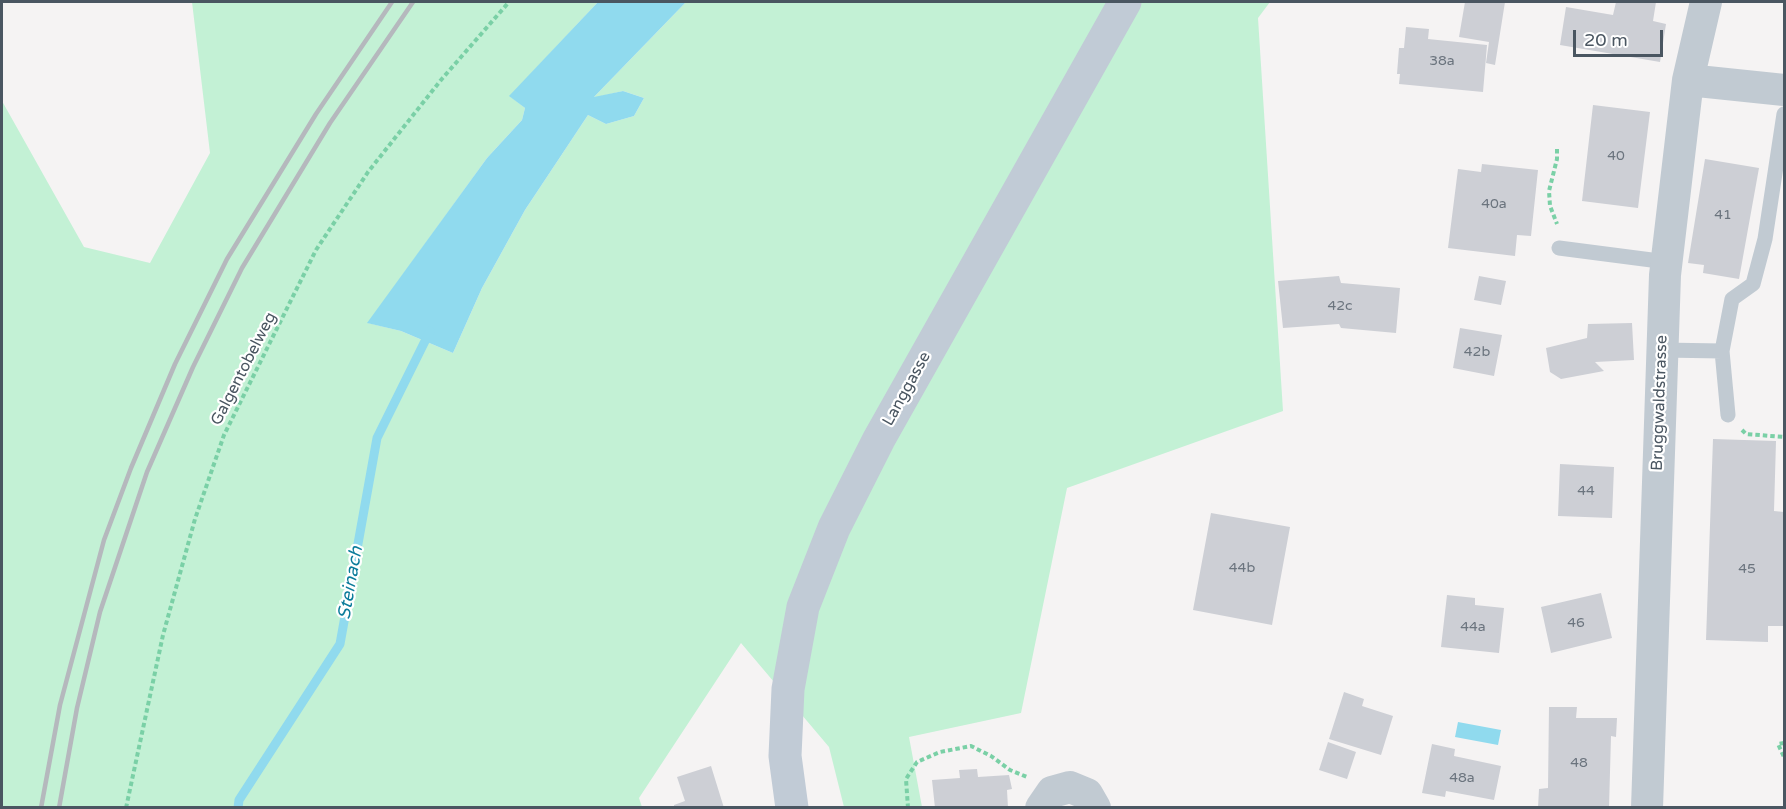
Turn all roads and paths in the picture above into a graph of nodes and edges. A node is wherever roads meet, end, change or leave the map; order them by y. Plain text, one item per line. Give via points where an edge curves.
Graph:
1 (509, 2) edge
2 (1125, 2) edge
3 (1706, 2) edge
4 (1688, 80) junction
5 (1785, 90) edge
6 (1785, 114) edge
7 (1783, 136) edge
8 (1557, 149) dead end
9 (1557, 224) dead end
10 (1559, 249) dead end
11 (1667, 262) junction
12 (1662, 350) junction
13 (1722, 351) junction
14 (1728, 415) joint
15 (1785, 437) edge
16 (1785, 743) edge
17 (1785, 758) edge
18 (1046, 800) edge
19 (126, 807) edge
20 (792, 807) edge
21 (908, 807) edge
22 (1095, 807) edge
23 (1647, 807) edge

1 - 19 path, Galgentobelweg via 368,172 316,250 224,435 195,519 163,636
2 - 20 main road, Langgasse via 879,439 834,528 803,607 788,689 785,756
3 - 4 street, Bruggwaldstrasse
4 - 5 street
4 - 11 street, Bruggwaldstrasse
6 - 7 lane
7 - 13 lane via 1753,284 1732,299
8 - 9 path via 1549,190
10 - 11 lane
11 - 12 street, Bruggwaldstrasse
12 - 13 lane
12 - 23 street, Bruggwaldstrasse
13 - 14 lane
14 - 15 path via 1746,434
16 - 17 path via 1778,744
18 - 21 path via 1041,782 1010,770 971,746 940,752 917,762 906,779
18 - 22 street via 1061,788 1079,789

